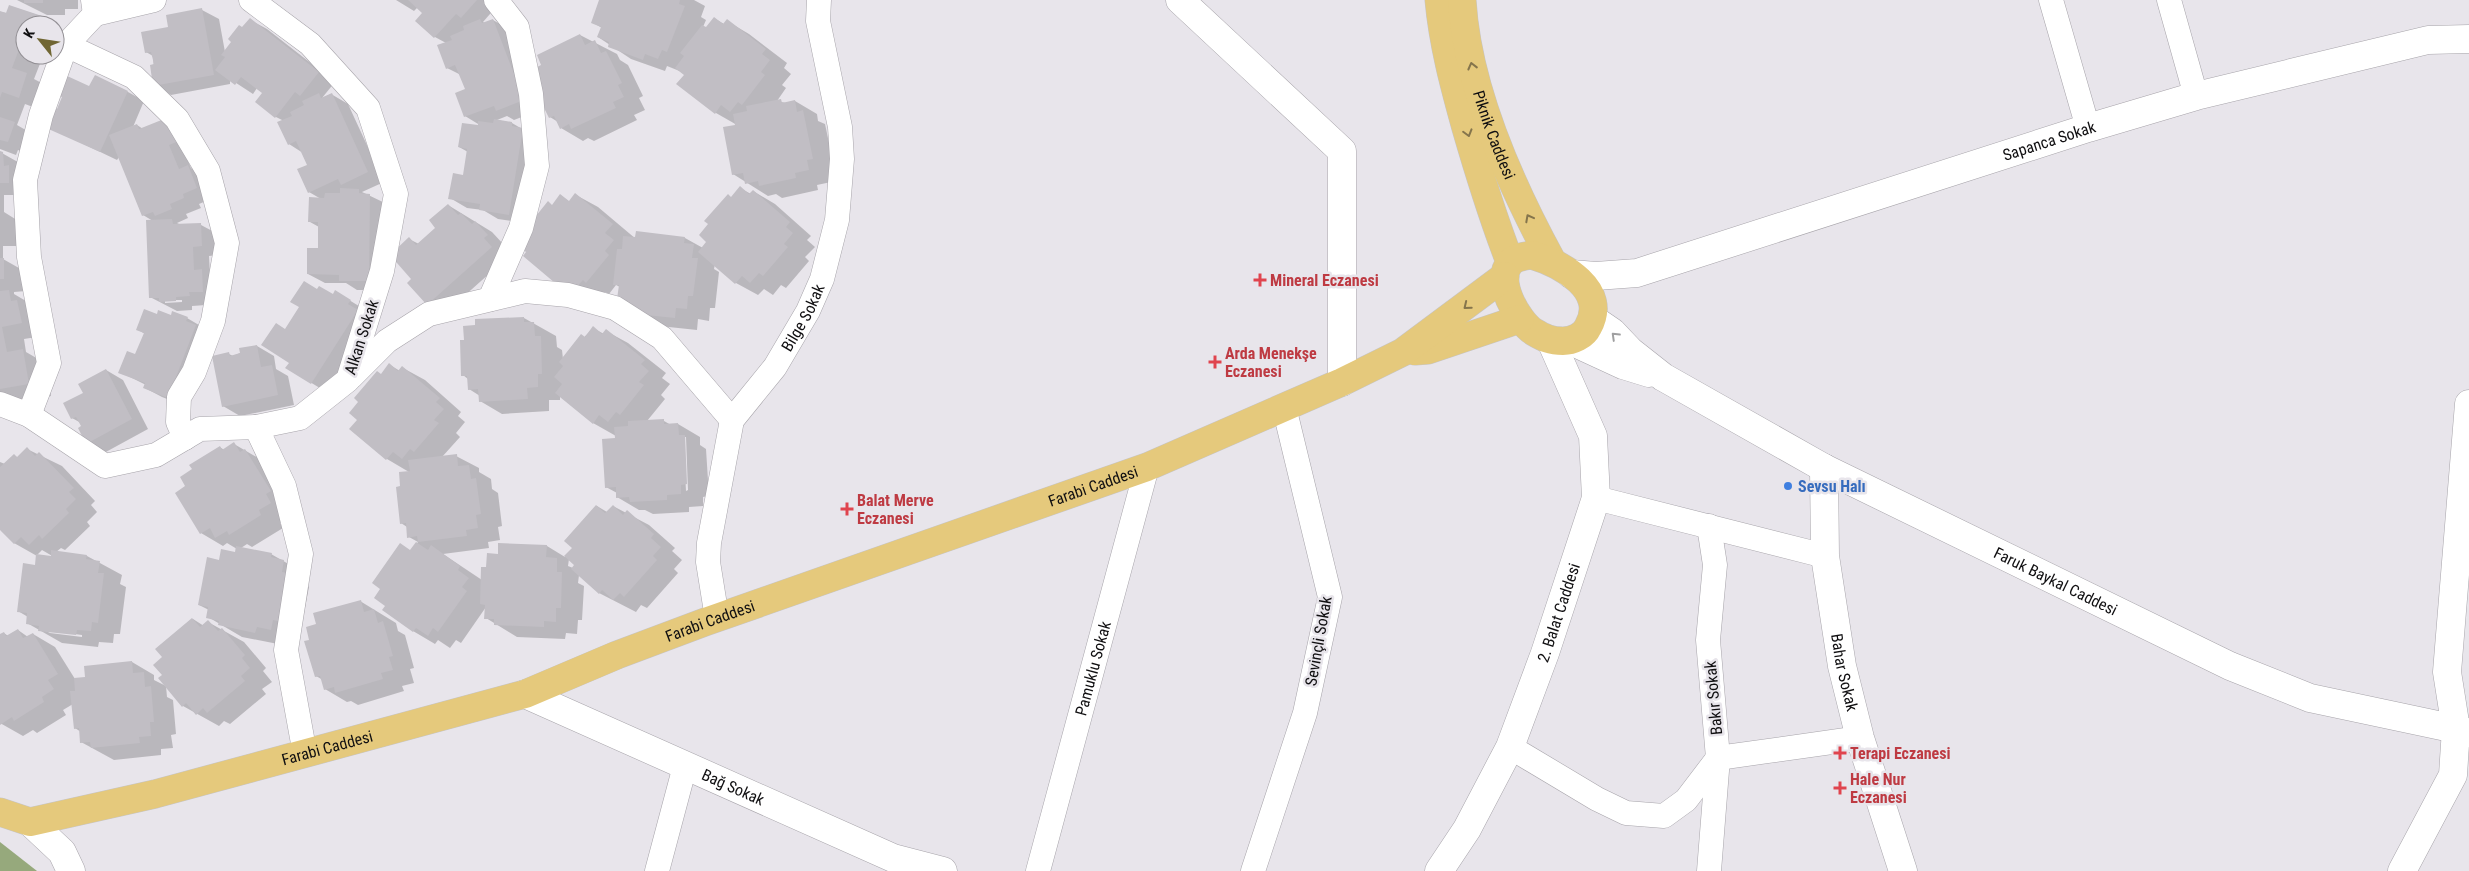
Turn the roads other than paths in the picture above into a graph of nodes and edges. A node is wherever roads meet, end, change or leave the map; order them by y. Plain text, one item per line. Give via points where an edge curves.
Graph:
1 (154, 0) edge
2 (251, 0) edge
3 (496, 0) edge
4 (818, 0) edge
5 (1180, 0) edge
6 (1440, 0) edge
7 (1462, 0) edge
8 (2051, 0) edge
9 (2169, 0) edge
10 (94, 7) edge
11 (2469, 38) edge
12 (66, 45) junction
13 (2196, 96) junction
14 (2088, 128) junction
15 (1562, 267) junction
16 (1508, 269) junction
17 (1637, 273) junction
18 (490, 299) junction
19 (1593, 314) junction
20 (1520, 319) junction
21 (1561, 341) junction
22 (1403, 352) junction
23 (1662, 377) junction
24 (348, 380) junction
25 (1342, 382) junction
26 (0, 404) edge
27 (2469, 404) edge
28 (1284, 407) junction
29 (29, 415) junction
30 (732, 420) junction
31 (256, 427) junction
32 (184, 438) junction
33 (1147, 467) junction
34 (1824, 468) junction
35 (1596, 498) junction
36 (1709, 526) junction
37 (1825, 556) junction
38 (717, 618) junction
39 (525, 694) junction
40 (2463, 731) edge
41 (1860, 738) junction
42 (1510, 747) junction
43 (305, 754) junction
44 (1718, 758) junction
45 (685, 766) junction
46 (0, 812) edge
47 (30, 822) junction
48 (892, 864) edge
49 (71, 871) edge
50 (657, 871) edge
51 (942, 871) edge
52 (1038, 871) edge
53 (1253, 871) edge
54 (1439, 871) edge
55 (1709, 871) edge
56 (1903, 871) edge
57 (2402, 871) edge

1 - 10 street
2 - 24 street, Alkan Sokak via 310,44 368,108 396,194 382,271
3 - 18 street via 517,27 531,94 537,166 521,228
4 - 30 street, Bilge Sokak via 818,21 836,102 841,151 841,191 833,242 822,279 791,343
5 - 25 street via 1342,151
6 -> 16 main road, Piknik Caddesi via 1456,92
15 -> 7 main road, Piknik Caddesi via 1522,205 1476,83
8 - 14 street
9 - 13 street
10 - 12 street
11 - 13 street, Sapanca Sokak via 2428,40
12 - 29 street via 41,114 25,180 28,257 49,362
12 - 32 street via 134,78 177,119 208,171 227,243 213,321 194,372 179,398 178,422
13 - 14 street, Sapanca Sokak
14 - 17 street, Sapanca Sokak
15 - 16 main road via 1532,255 1518,258
15 - 17 street, Sapanca Sokak via 1596,276
15 - 19 main road via 1586,288 1592,298
16 - 20 main road via 1506,289
16 -> 22 main road
17 - 19 street, Sapanca Sokak
18 - 24 street via 429,314 387,341
18 - 30 street via 525,291 568,295 615,308 662,338
19 - 21 main road via 1586,331
23 -> 19 street
20 - 21 main road via 1533,332
20 - 22 main road via 1428,350
21 - 23 street via 1623,366
21 - 35 street, 2. Balat Caddesi via 1593,436
22 - 25 main road, Farabi Caddesi
23 - 34 street, Faruk Baykal Caddesi
24 - 31 street, Alkan Sokak via 300,418
25 - 28 main road, Farabi Caddesi
26 - 29 street, Alkan Sokak
27 - 40 street via 2447,672
28 - 33 main road, Farabi Caddesi
28 - 53 street, Sevinçli Sokak via 1330,597 1305,713
29 - 32 street, Alkan Sokak via 105,466 156,455
30 - 38 street, Bilge Sokak via 709,543 708,562
31 - 32 street, Alkan Sokak via 200,429
31 - 43 street via 284,486 301,554 286,650
33 - 38 main road, Farabi Caddesi
33 - 52 street, Pamuklu Sokak
34 - 37 street, Bahar Sokak
34 - 40 street, Faruk Baykal Caddesi via 2230,666 2310,698
35 - 36 street
35 - 42 street, 2. Balat Caddesi
36 - 37 street
36 - 44 street, Bakır Sokak via 1715,565 1708,640
37 - 41 street, Bahar Sokak via 1842,666
38 - 39 main road, Farabi Caddesi
39 - 43 main road, Farabi Caddesi
39 - 45 street, Bağ Sokak
40 - 57 street via 2453,775
41 - 44 street
41 - 56 street, Bahar Sokak
42 - 44 street via 1626,813 1664,816 1686,800
42 - 54 street, 2. Balat Caddesi via 1467,829
43 - 47 main road, Farabi Caddesi via 155,794
44 - 55 street, Bakır Sokak
45 - 48 street, Bağ Sokak
45 - 50 street
46 - 47 main road
47 - 49 street via 62,852
48 - 51 street, Bağ Sokak

